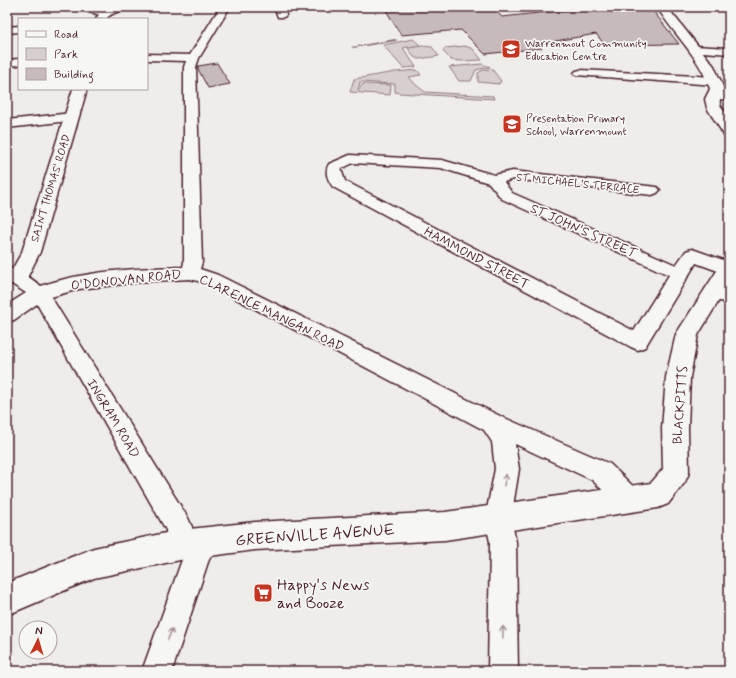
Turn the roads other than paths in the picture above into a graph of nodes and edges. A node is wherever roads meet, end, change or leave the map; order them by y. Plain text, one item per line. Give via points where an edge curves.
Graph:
1 (80, 7) edge
2 (120, 7) edge
3 (224, 7) edge
4 (662, 7) edge
5 (103, 16) edge
6 (18, 29) edge
7 (7, 30) edge
8 (695, 49) junction
9 (729, 52) edge
10 (148, 57) edge
11 (193, 58) junction
12 (18, 62) edge
13 (7, 63) edge
14 (580, 73) dead end
15 (715, 80) junction
16 (80, 90) edge
17 (715, 95) junction
18 (729, 96) edge
19 (72, 117) junction
20 (7, 124) edge
21 (729, 132) edge
22 (494, 180) junction
23 (652, 190) dead end
24 (729, 269) edge
25 (190, 273) junction
26 (679, 273) junction
27 (10, 277) edge
28 (40, 294) junction
29 (721, 295) edge
30 (7, 315) edge
31 (492, 423) junction
32 (630, 500) junction
33 (498, 519) junction
34 (192, 544) junction
35 (7, 599) edge
36 (157, 671) edge
37 (503, 671) edge

1 - 5 street
2 - 5 street
3 - 11 street, CLARENCE MANGAN ROAD
4 - 8 street via 679,32
6 - 7 street
8 - 9 street
8 - 15 street
10 - 11 street
11 - 25 street, CLARENCE MANGAN ROAD via 190,67 193,262
12 - 13 street
14 - 15 street
15 - 17 street
16 - 19 street, SAINT THOMAS' ROAD
17 - 18 street
17 - 21 street via 712,99 714,108
19 - 20 street
19 - 27 street, SAINT THOMAS' ROAD via 30,252 20,272
22 - 23 street, ST MICHAEL'S TERRACE via 513,175
22 - 26 street, ST JOHN'S STREET via 507,196
22 - 26 street, HAMMOND STREET via 442,164 350,158 334,167 338,184 638,342
24 - 26 street via 692,255
24 - 29 street, BLACKPITTS
25 - 28 street, O'DONOVAN ROAD via 80,281
25 - 31 street, CLARENCE MANGAN ROAD via 200,274
27 - 28 street
28 - 30 street, O'DONOVAN ROAD
28 - 34 street, INGRAM ROAD via 179,527
29 - 32 street, BLACKPITTS via 687,334 678,376 676,473 658,495
31 - 32 street, CLARENCE MANGAN ROAD via 601,472
33 -> 31 street via 507,469 503,440
32 - 33 street, GREENVILLE AVENUE
33 - 34 street, GREENVILLE AVENUE via 445,526 255,536
37 -> 33 street via 503,542
34 - 35 street, GREENVILLE AVENUE via 94,563
36 -> 34 street via 196,559

